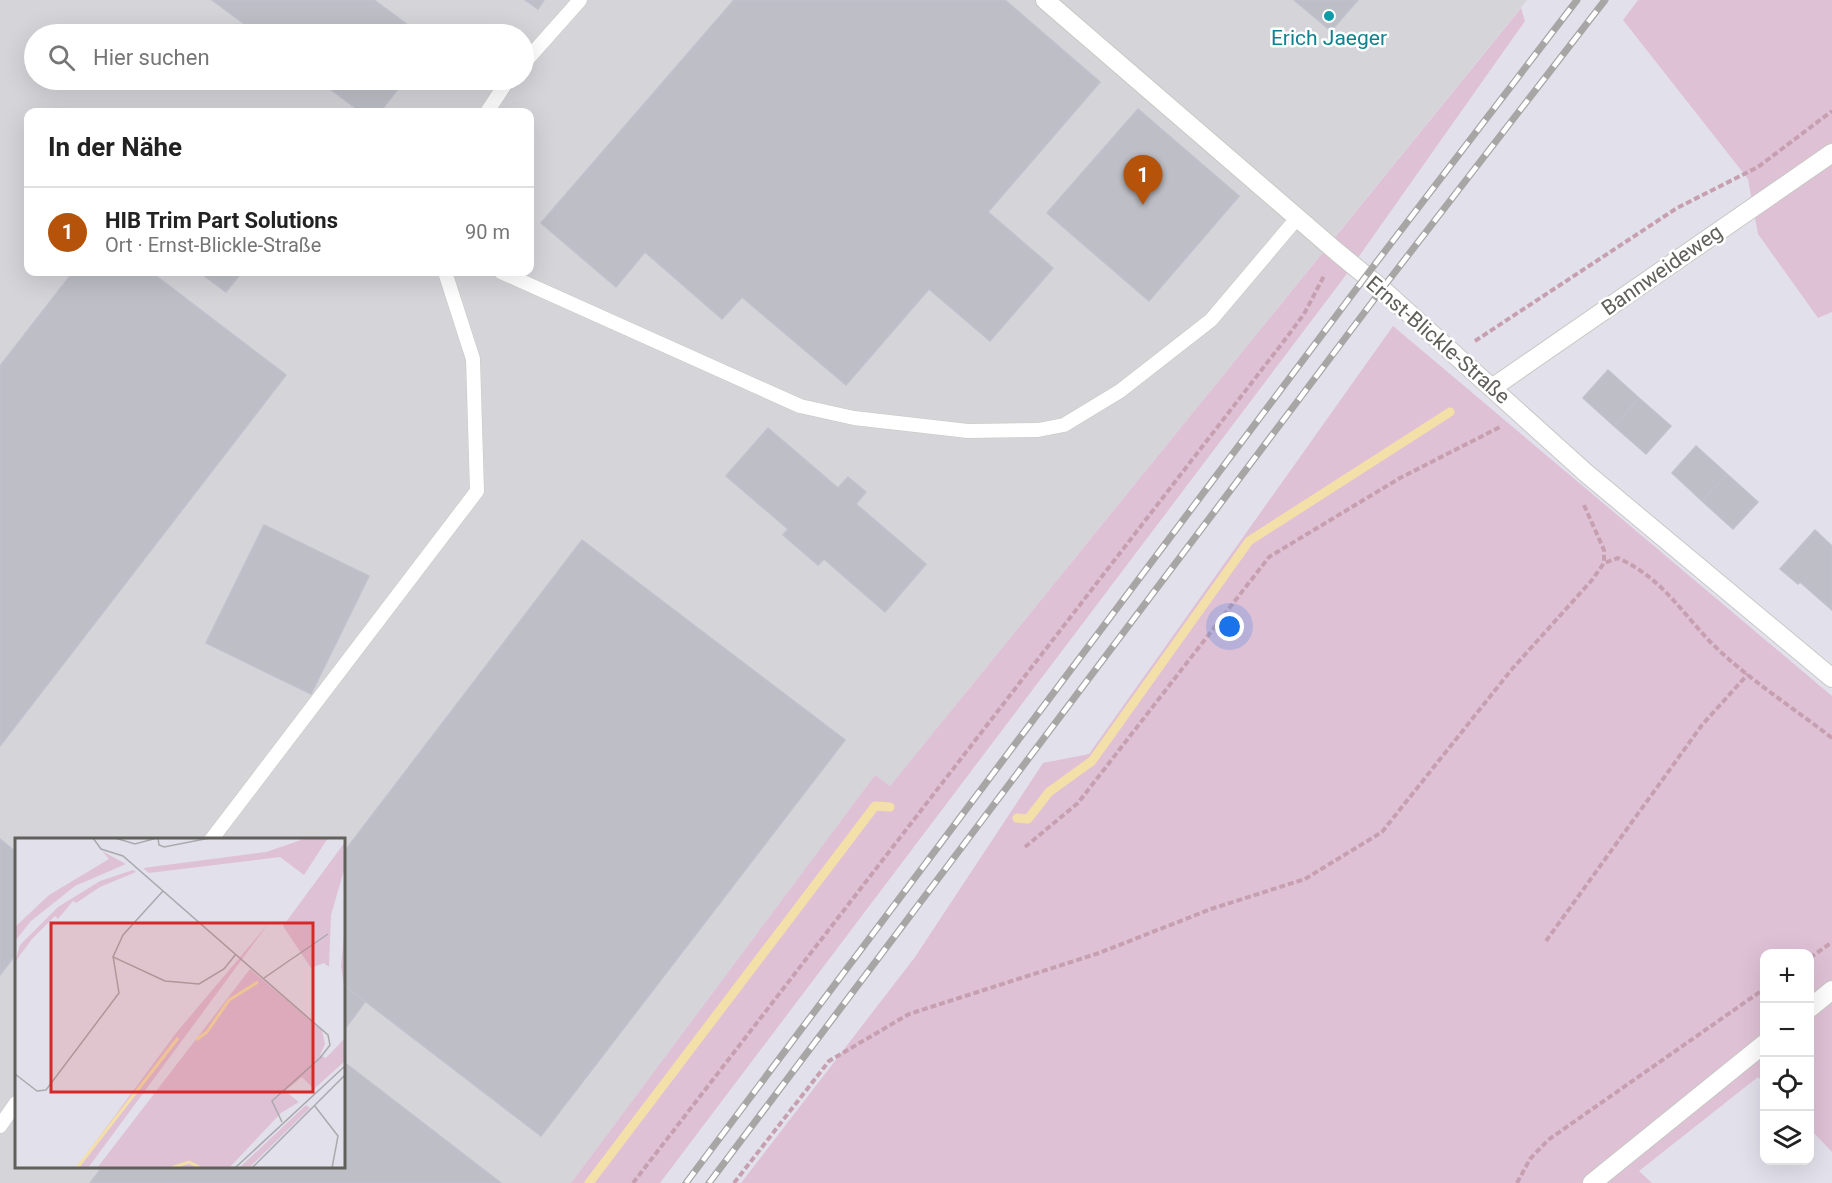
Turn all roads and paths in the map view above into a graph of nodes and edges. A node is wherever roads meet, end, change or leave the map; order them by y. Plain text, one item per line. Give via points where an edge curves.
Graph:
1 (580, 0) edge
2 (1045, 0) edge
3 (534, 52) edge
4 (501, 90) edge
5 (490, 108) edge
6 (1832, 111) edge
7 (1832, 153) edge
8 (1298, 217) junction
9 (1336, 252) junction
10 (446, 276) edge
11 (510, 276) edge
12 (1454, 354) junction
13 (1492, 388) junction
14 (1522, 415) junction
15 (1586, 473) junction
16 (1604, 563) junction
17 (1748, 674) junction
18 (1832, 678) edge
19 (1832, 738) edge
20 (213, 838) edge
21 (1025, 847) dead end
22 (1546, 941) dead end
23 (1832, 942) edge
24 (1814, 955) edge
25 (1832, 990) edge
26 (1760, 992) edge
27 (1814, 1004) edge
28 (1760, 1047) edge
29 (15, 1104) edge
30 (0, 1126) edge
31 (633, 1183) edge
32 (734, 1183) edge
33 (1517, 1183) edge
34 (1592, 1183) edge

1 - 3 lane
2 - 8 street, Ernst-Blickle-Straße
4 - 5 lane
6 - 12 path via 1758,166 1677,208
7 - 13 street, Bannweideweg
8 - 9 street, Ernst-Blickle-Straße
8 - 11 lane via 1211,320 1120,391 1064,426 1038,430 968,431 854,418 800,406
9 - 12 street, Ernst-Blickle-Straße
9 - 31 path via 1304,314 1287,337
10 - 20 lane via 473,359 477,491
12 - 13 street, Ernst-Blickle-Straße
13 - 14 street, Ernst-Blickle-Straße
14 - 15 street, Ernst-Blickle-Straße
14 - 21 path via 1400,478 1269,557 1078,803
15 - 16 path via 1581,494 1604,550
15 - 18 street, Ernst-Blickle-Straße
16 - 17 path via 1618,558 1660,584 1722,653
16 - 32 path via 1512,669 1382,832 1305,879 1211,909 1099,953 909,1014 829,1060
17 - 19 path
17 - 22 path via 1702,724
23 - 24 path
25 - 27 street
26 - 33 path via 1548,1140 1530,1159
28 - 34 street
29 - 30 lane

